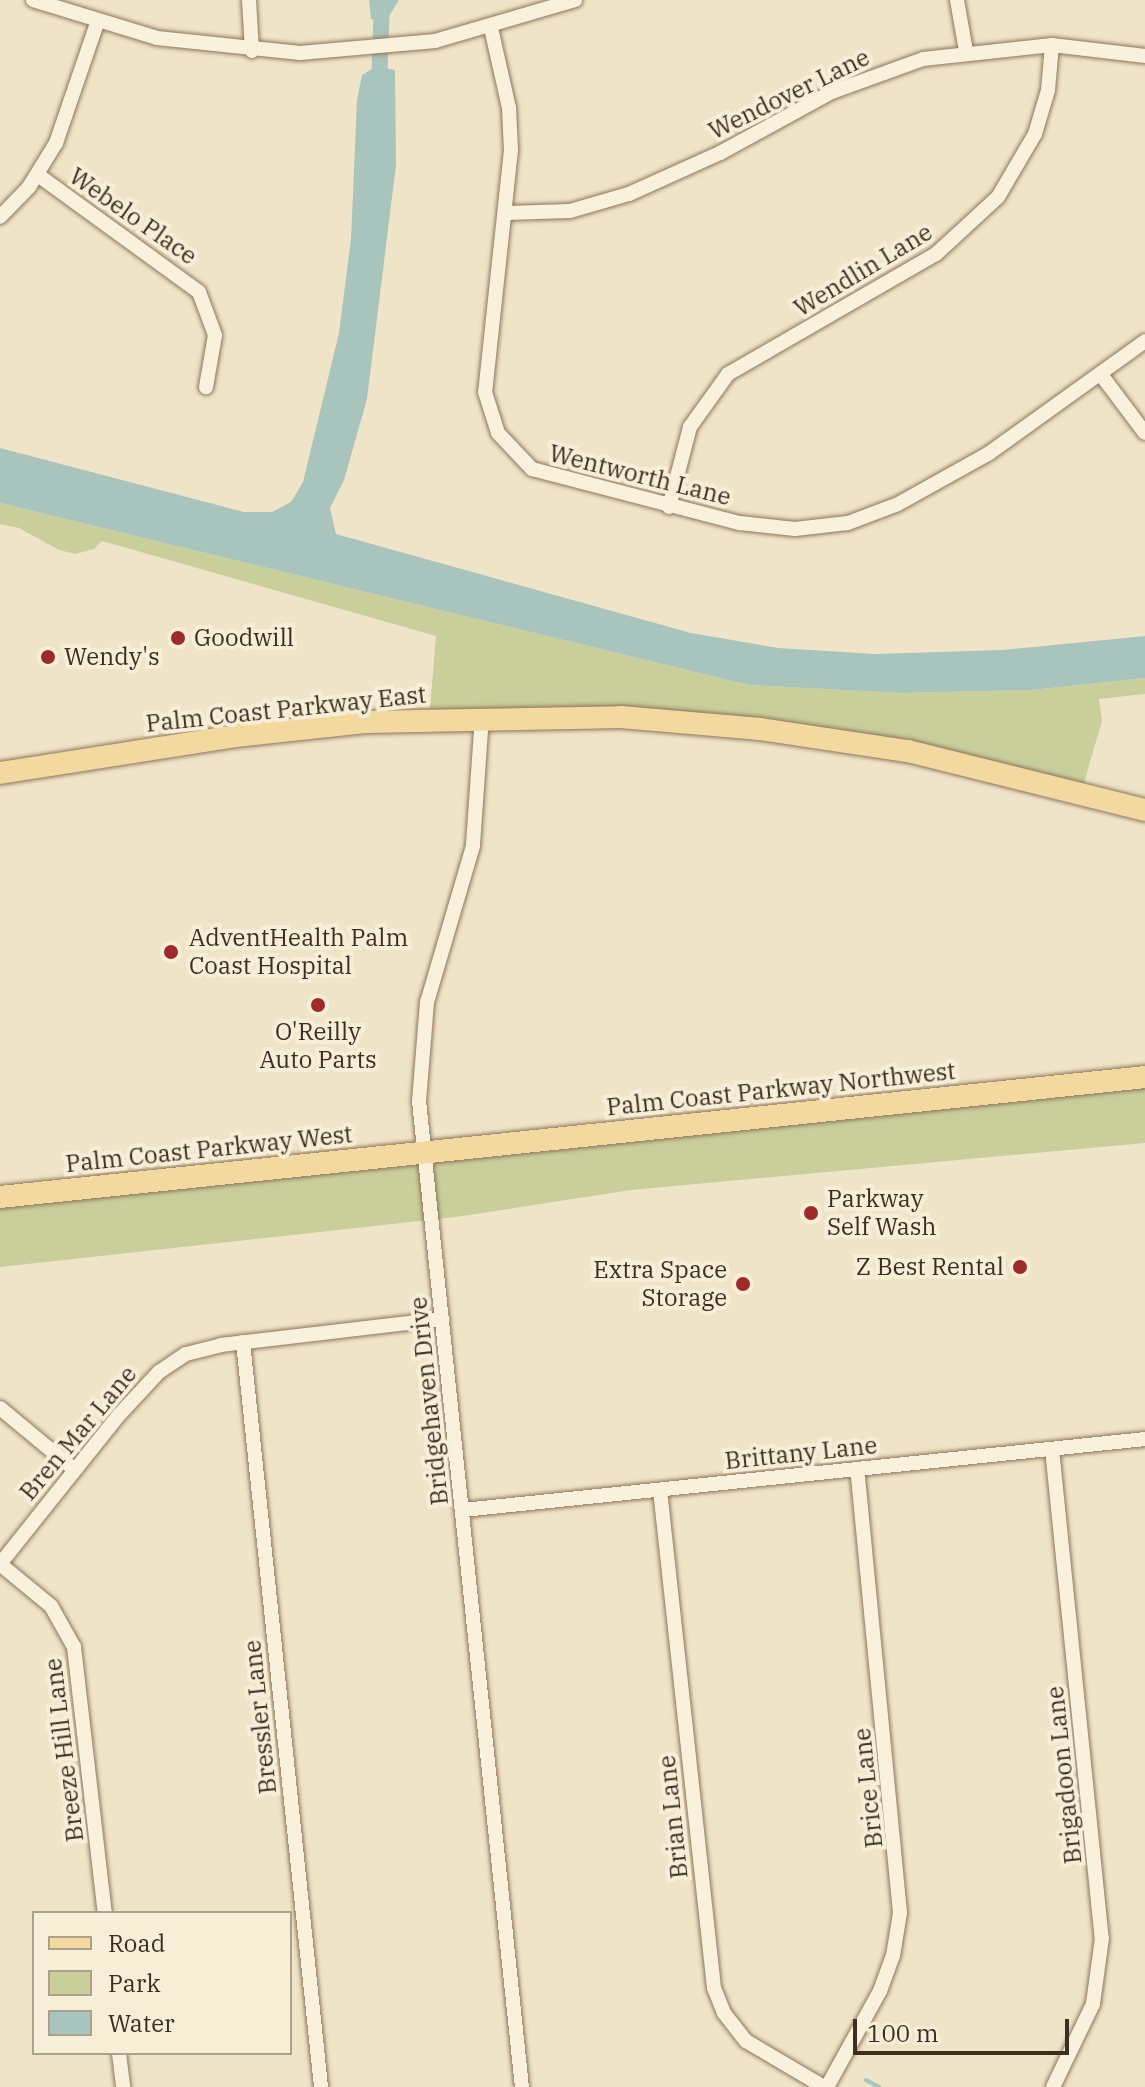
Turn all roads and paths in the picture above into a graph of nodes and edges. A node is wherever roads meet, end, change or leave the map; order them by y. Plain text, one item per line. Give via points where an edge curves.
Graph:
1 (33, 0) edge
2 (249, 0) edge
3 (575, 0) edge
4 (957, 0) edge
5 (97, 23) junction
6 (491, 28) junction
7 (1052, 45) junction
8 (252, 51) junction
9 (966, 51) junction
10 (1145, 56) edge
11 (38, 175) junction
12 (507, 213) junction
13 (0, 217) edge
14 (1145, 341) edge
15 (1102, 376) junction
16 (206, 387) dead end
17 (1145, 433) edge
18 (669, 507) junction
19 (482, 716) junction
20 (0, 773) edge
21 (1145, 810) edge
22 (1145, 1077) edge
23 (423, 1152) junction
24 (0, 1197) edge
25 (442, 1319) junction
26 (243, 1342) junction
27 (0, 1408) edge
28 (1145, 1439) edge
29 (1052, 1449) junction
30 (857, 1469) junction
31 (75, 1470) junction
32 (660, 1490) junction
33 (463, 1510) junction
34 (0, 1564) edge
35 (105, 1911) edge
36 (119, 2055) edge
37 (123, 2087) edge
38 (321, 2087) edge
39 (522, 2087) edge
40 (826, 2087) edge
41 (1053, 2087) edge

1 - 5 street
2 - 8 street
3 - 6 street
4 - 9 street
5 - 8 street via 169,41
5 - 11 street via 62,129
6 - 8 street via 411,45 341,52
6 - 12 street, Wentworth Lane via 510,122
7 - 9 street, Wendover Lane
7 - 10 street, Wendover Lane
7 - 18 street, Wendlin Lane via 1048,90 1035,134 998,197 936,254 728,374 690,427
9 - 12 street, Wendover Lane via 853,82 720,153 606,202 553,214
11 - 13 street
11 - 16 street, Webelo Place via 199,292 215,335
12 - 18 street, Wentworth Lane via 485,383 498,433 520,462 548,477
14 - 15 street, Wentworth Lane
15 - 17 street
15 - 18 street, Wentworth Lane via 969,465 857,521 779,529
19 - 20 main road, Palm Coast Parkway East via 291,729
19 - 21 main road, Palm Coast Parkway East via 621,717 798,733 978,766
19 - 23 street, Bridgehaven Drive via 473,846 424,1017 419,1079
22 - 23 main road, Palm Coast Parkway Northwest
23 - 24 main road, Palm Coast Parkway West
23 - 25 street, Bridgehaven Drive
25 - 26 street, Bren Mar Lane
25 - 33 street, Bridgehaven Drive
26 - 31 street, Bren Mar Lane via 195,1350 159,1372
26 - 38 street, Bressler Lane
27 - 31 street
28 - 29 street, Brittany Lane
29 - 30 street, Brittany Lane
29 - 41 street, Brigadoon Lane via 1102,1938 1093,2004
30 - 32 street, Brittany Lane
30 - 40 street, Brice Lane via 900,1913 880,1991
31 - 34 street, Bren Mar Lane
32 - 33 street, Brittany Lane
32 - 40 street, Brian Lane via 714,1988 724,2013 746,2041
33 - 39 street, Bridgehaven Drive
34 - 35 street, Breeze Hill Lane via 51,1606 74,1647
36 - 37 street

